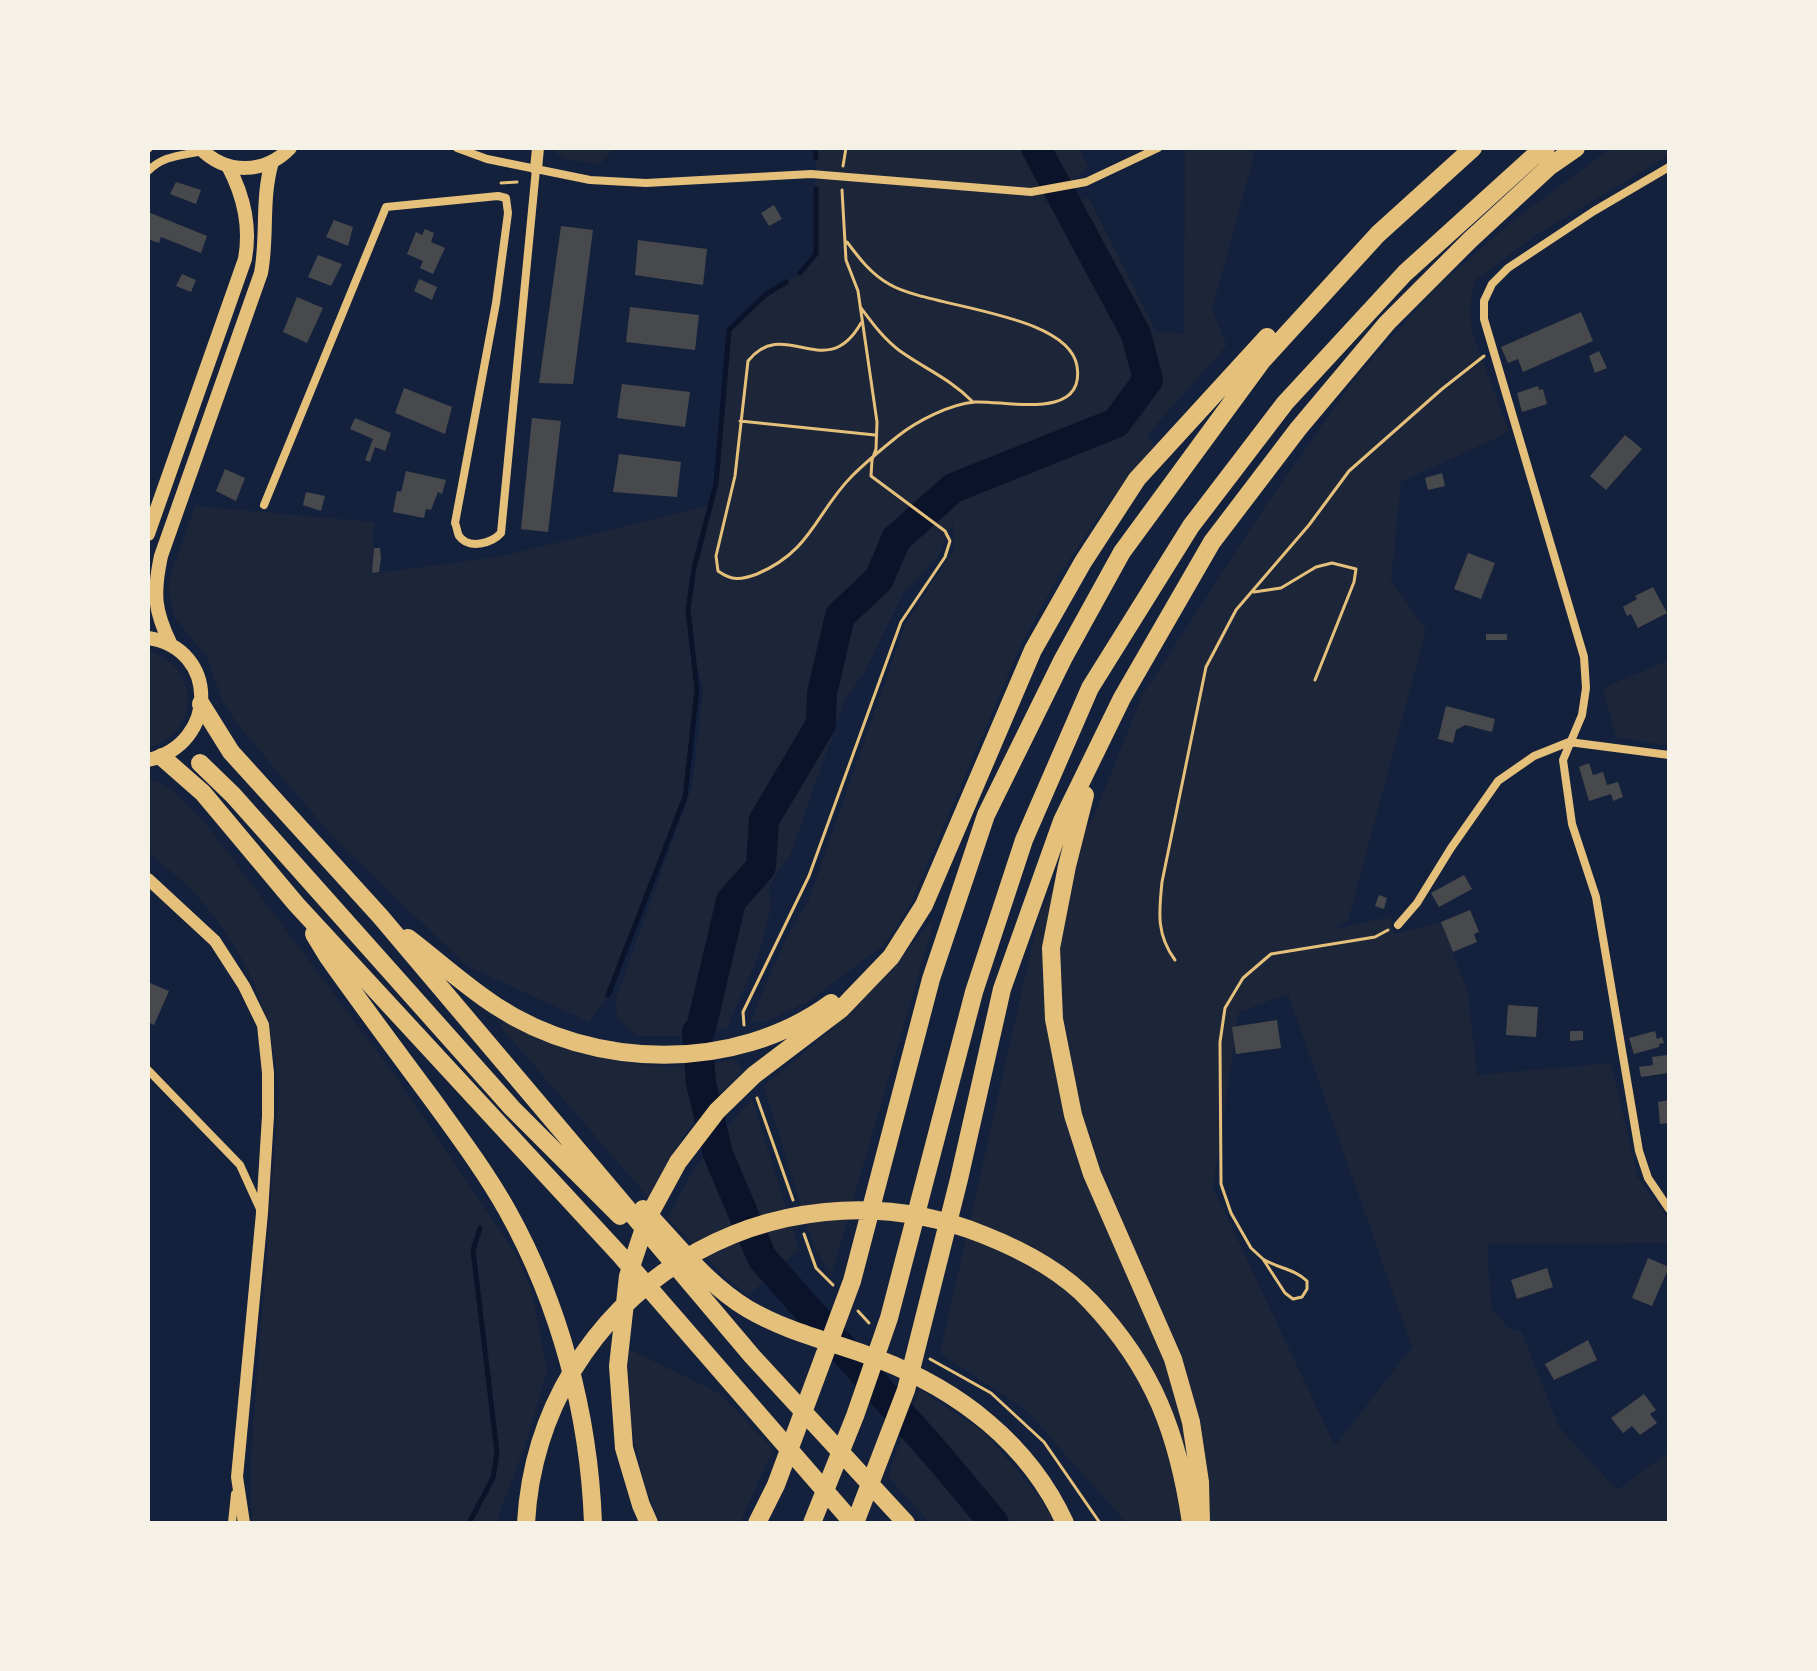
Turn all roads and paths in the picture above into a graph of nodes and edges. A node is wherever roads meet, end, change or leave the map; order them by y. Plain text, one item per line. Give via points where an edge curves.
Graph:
1 (290, 148) edge
2 (457, 148) edge
3 (538, 148) edge
4 (846, 148) edge
5 (1158, 148) edge
6 (1473, 148) edge
7 (1546, 148) edge
8 (1576, 148) edge
9 (201, 149) edge
10 (272, 162) junction
11 (228, 166) junction
12 (1669, 167) edge
13 (536, 169) junction
14 (148, 171) edge
15 (841, 176) junction
16 (1378, 234) junction
17 (845, 238) junction
18 (860, 307) junction
19 (862, 320) junction
20 (1493, 349) junction
21 (973, 402) junction
22 (740, 421) junction
23 (877, 435) junction
24 (872, 460) junction
25 (264, 505) dead end
26 (148, 534) edge
27 (1252, 592) junction
28 (148, 638) edge
29 (171, 645) junction
30 (1315, 680) dead end
31 (1122, 698) junction
32 (201, 704) junction
33 (1569, 742) junction
34 (1669, 755) edge
35 (155, 759) edge
36 (200, 763) dead end
37 (148, 879) edge
38 (296, 904) junction
39 (380, 916) junction
40 (1398, 925) joint
41 (891, 957) junction
42 (1175, 960) dead end
43 (748, 1033) junction
44 (148, 1070) edge
45 (753, 1088) dead end
46 (535, 1099) junction
47 (512, 1108) junction
48 (1669, 1209) edge
49 (797, 1212) dead end
50 (262, 1213) junction
51 (801, 1226) dead end
52 (622, 1257) junction
53 (1263, 1259) junction
54 (844, 1285) junction
55 (712, 1308) junction
56 (855, 1308) dead end
57 (882, 1323) junction
58 (920, 1350) junction
59 (237, 1477) junction
60 (852, 1521) edge
61 (232, 1523) edge
62 (244, 1523) edge
63 (526, 1523) edge
64 (593, 1523) edge
65 (649, 1523) edge
66 (757, 1523) edge
67 (812, 1523) edge
68 (906, 1523) edge
69 (1065, 1523) edge
70 (1100, 1523) edge
71 (1191, 1523) edge
72 (1201, 1523) edge

1 - 10 main road
2 - 13 street
3 - 13 street
4 - 15 path
5 - 15 street via 1086,182 1031,192
6 - 16 highway
7 - 57 highway via 1405,273 1285,403 1191,526 1090,688 1024,840 974,992
8 - 31 highway via 1470,240 1387,323 1298,429 1212,542
9 - 11 main road
9 - 14 street via 171,156
10 - 11 main road
10 - 29 main road via 261,273 161,556 156,597
11 - 26 main road via 245,210 245,259
12 - 20 street via 1583,218 1492,284 1484,301 1484,319
13 - 15 street via 590,180 646,183
13 - 25 street via 504,523 495,540 467,542 455,523 496,303 508,204 498,196 386,207
15 - 17 path
16 - 41 highway via 1293,309 1137,479 1033,650 924,905
16 - 54 highway via 1234,398 1122,552 1063,659 986,815 931,979
17 - 18 path
17 - 21 path via 862,263 891,286 1027,322 1068,349 1077,363 1073,390 1045,406
18 - 19 path
18 - 21 path via 900,351 955,384
19 - 22 path via 841,345 822,352 784,343 756,351 748,361
19 - 23 path
20 - 27 path via 1349,471
20 - 33 street via 1584,657 1582,715
21 - 24 path via 940,412 899,435
22 - 23 path
22 - 24 path via 735,476 716,556 718,571 729,579 767,570 794,551 851,476
23 - 24 path
24 - 43 path via 871,476 945,531 950,541 945,557 901,622 809,876 743,1012
27 - 30 path via 1281,588 1332,563 1356,569
27 - 42 path via 1236,610 1206,667 1162,882 1159,916 1164,944
28 - 29 main road
29 - 32 main road via 196,672
31 - 58 highway via 1062,821 1002,989
31 - 72 highway via 1079,811 1067,866 1051,948 1054,1019 1073,1115 1092,1174 1173,1359 1188,1409
32 - 35 main road via 196,726 182,745
32 - 39 highway via 231,752
33 - 34 street
33 - 40 street via 1534,756 1498,781
33 - 48 street via 1563,760 1569,811 1596,897 1639,1151 1648,1178
35 - 38 highway via 203,793
36 - 47 highway
37 - 50 street via 215,941 263,1025 268,1073
38 - 52 highway
38 - 64 highway via 328,957 465,1144 535,1266 577,1393
39 - 43 highway via 496,1006 552,1035 641,1055 692,1053
39 - 46 highway
40 - 53 path via 1375,937 1271,954 1243,978 1225,1008 1220,1042 1221,1184 1231,1213
41 - 43 highway via 797,1024
41 - 65 highway via 841,1009 754,1075 717,1111 678,1162 647,1219 628,1276 620,1330 620,1401 624,1448
44 - 50 street via 240,1165
45 - 49 path
46 - 55 highway
46 - 69 highway via 712,1281 771,1322 880,1360 949,1393 986,1420 1031,1466
47 - 52 highway
47 - 55 highway
50 - 59 street
51 - 54 path via 816,1268
52 - 60 highway
53 - 53 path via 1285,1293 1293,1299 1302,1297 1307,1281 1300,1274
54 - 66 highway via 776,1485
55 - 68 highway
56 - 57 path
57 - 67 highway via 855,1416
58 - 60 highway via 886,1449
58 - 70 path via 991,1393 1044,1442
59 - 61 street
59 - 62 street
63 - 71 highway via 527,1494 552,1411 600,1330 629,1300 710,1243 804,1213 859,1209 915,1213 962,1226 1007,1244 1089,1300 1139,1363 1162,1406 1184,1476

